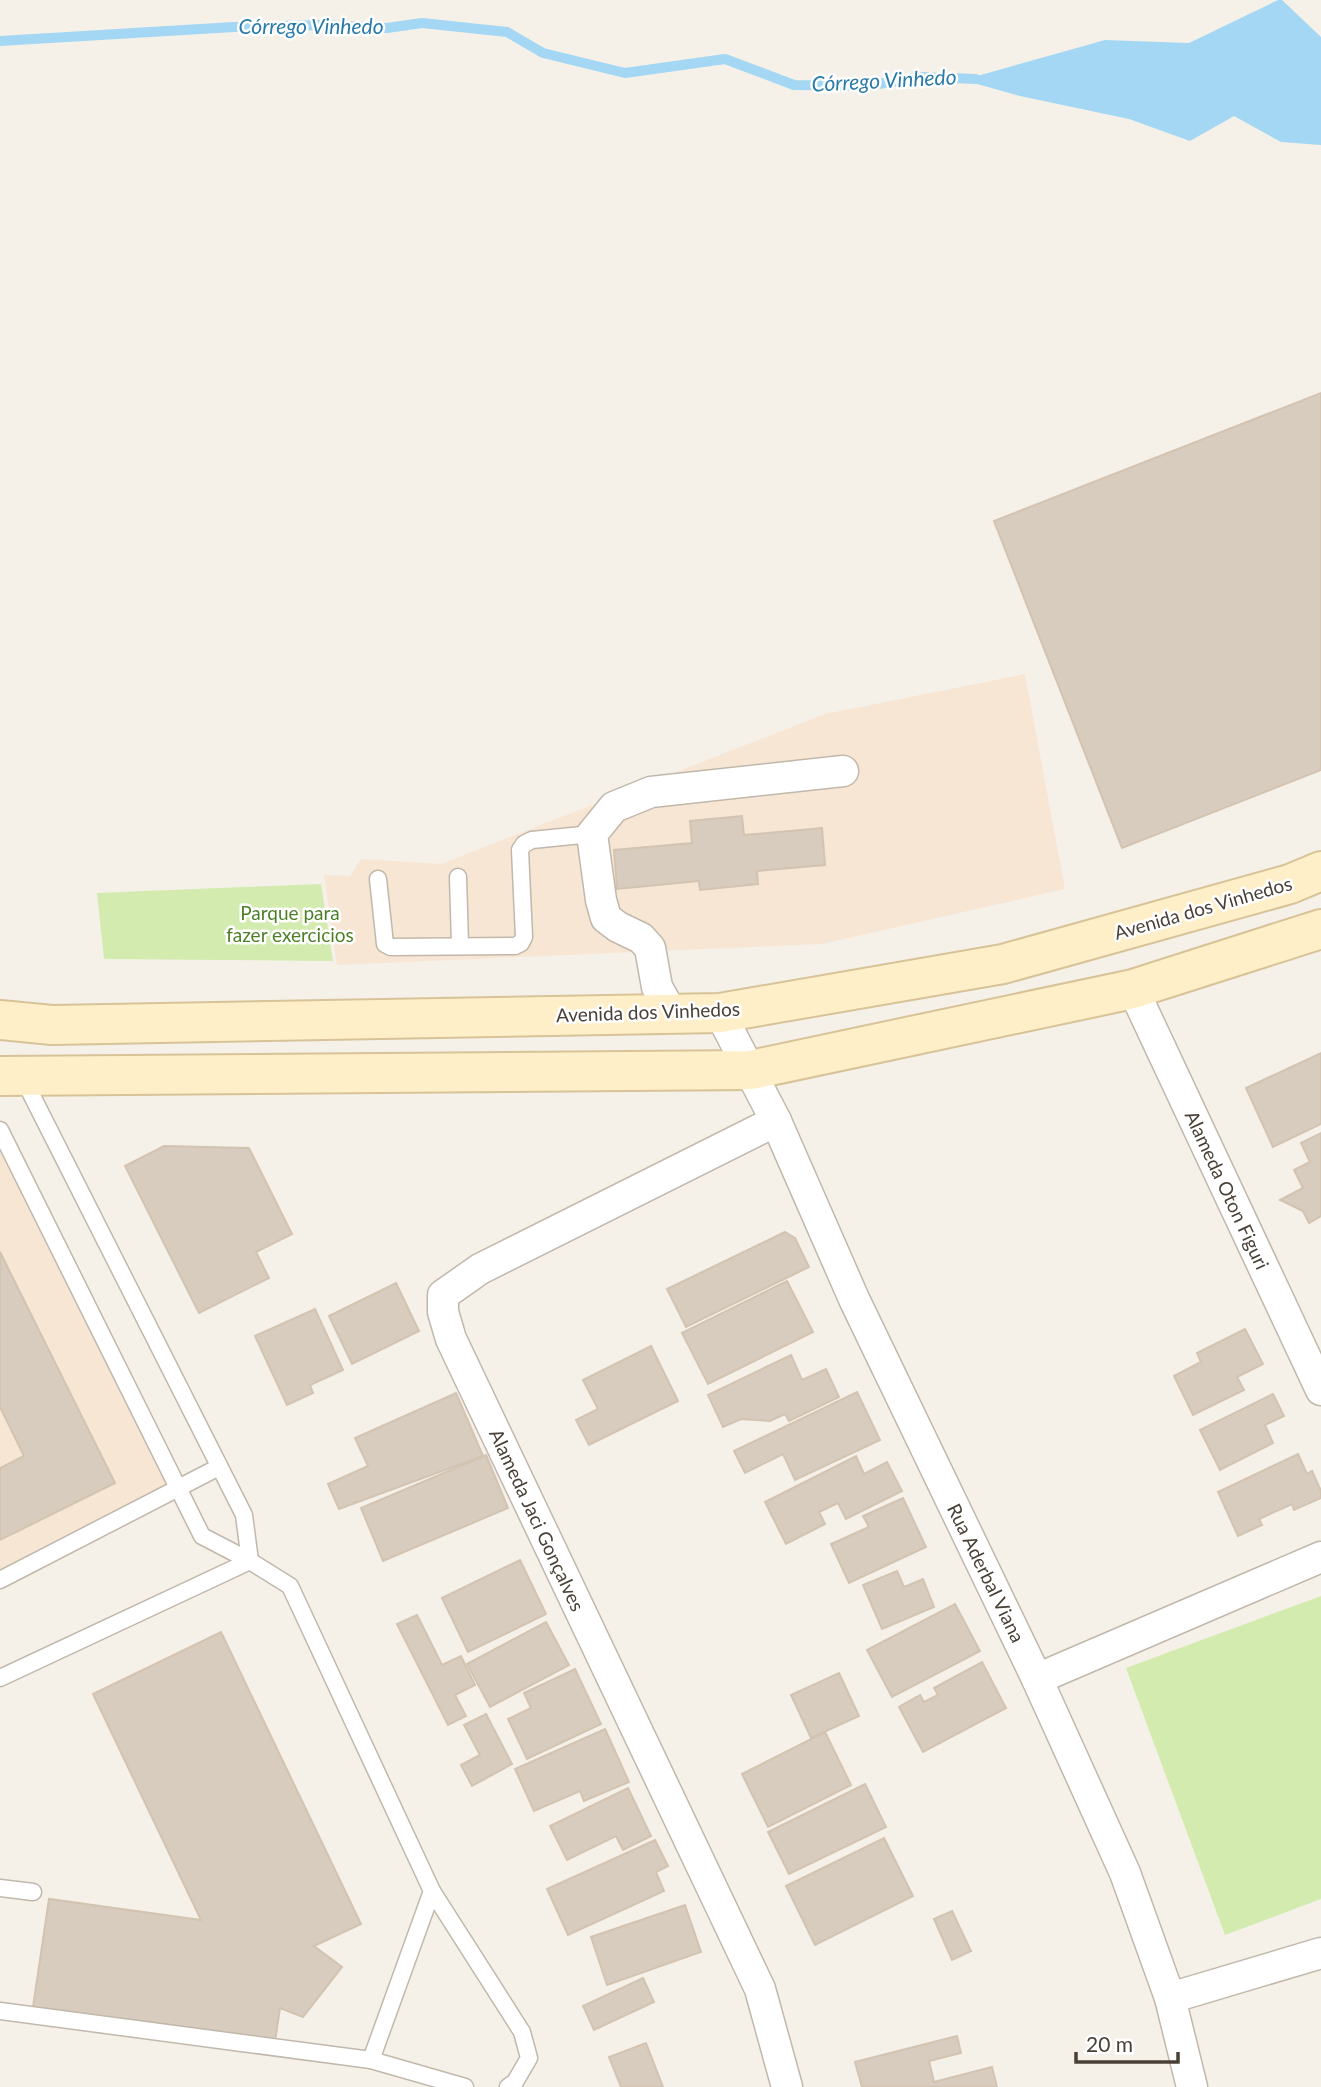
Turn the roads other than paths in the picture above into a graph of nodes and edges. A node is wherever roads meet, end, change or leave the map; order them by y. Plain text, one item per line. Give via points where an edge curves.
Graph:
1 (843, 771) dead end
2 (592, 834) junction
3 (1321, 871) edge
4 (458, 877) dead end
5 (379, 879) dead end
6 (1321, 929) edge
7 (460, 945) junction
8 (1133, 989) junction
9 (720, 1013) junction
10 (672, 1014) junction
11 (0, 1020) edge
12 (360, 1020) junction
13 (751, 1070) junction
14 (358, 1073) junction
15 (11, 1076) edge
16 (776, 1121) junction
17 (0, 1130) edge
18 (1321, 1390) edge
19 (219, 1467) junction
20 (178, 1488) junction
21 (1321, 1557) edge
22 (250, 1561) junction
23 (0, 1580) edge
24 (0, 1678) edge
25 (1037, 1679) junction
26 (0, 1888) edge
27 (432, 1891) junction
28 (33, 1892) dead end
29 (1321, 1953) edge
30 (1170, 1998) junction
31 (0, 2011) edge
32 (370, 2060) junction
33 (465, 2087) edge
34 (508, 2087) edge
35 (787, 2087) edge
36 (1192, 2087) edge

1 - 2 street via 651,792 614,807
2 - 7 lane via 532,840 520,850 521,943
2 - 10 street via 606,918 641,937 650,948 657,987
3 - 9 main road, Avenida dos Vinhedos via 1290,884 1003,964
4 - 7 lane
5 - 7 lane via 385,944
6 - 8 main road
8 - 13 main road
8 - 18 street, Alameda Oton Figuri
9 - 10 main road, Avenida dos Vinhedos
9 - 13 street, Rua Aderbal Viana
10 - 12 main road, Avenida dos Vinhedos
11 - 12 main road, Avenida dos Vinhedos via 52,1025
12 - 14 main road
13 - 14 main road
13 - 16 street, Rua Aderbal Viana
14 - 15 main road
15 - 19 lane
16 - 25 street, Rua Aderbal Viana via 854,1299
16 - 35 street, Alameda Jaci Gonçalves via 480,1269 443,1295 443,1312 451,1339 760,1989
17 - 20 lane
19 - 20 lane
19 - 22 lane via 244,1515
20 - 22 lane via 202,1536
20 - 23 lane
21 - 25 street
22 - 24 lane
22 - 27 lane via 290,1586
25 - 30 street, Rua Aderbal Viana via 1125,1873
26 - 28 lane
27 - 32 lane
27 - 34 lane via 522,2032 529,2058
29 - 30 street
30 - 36 street, Rua Aderbal Viana
31 - 32 lane
32 - 33 lane

